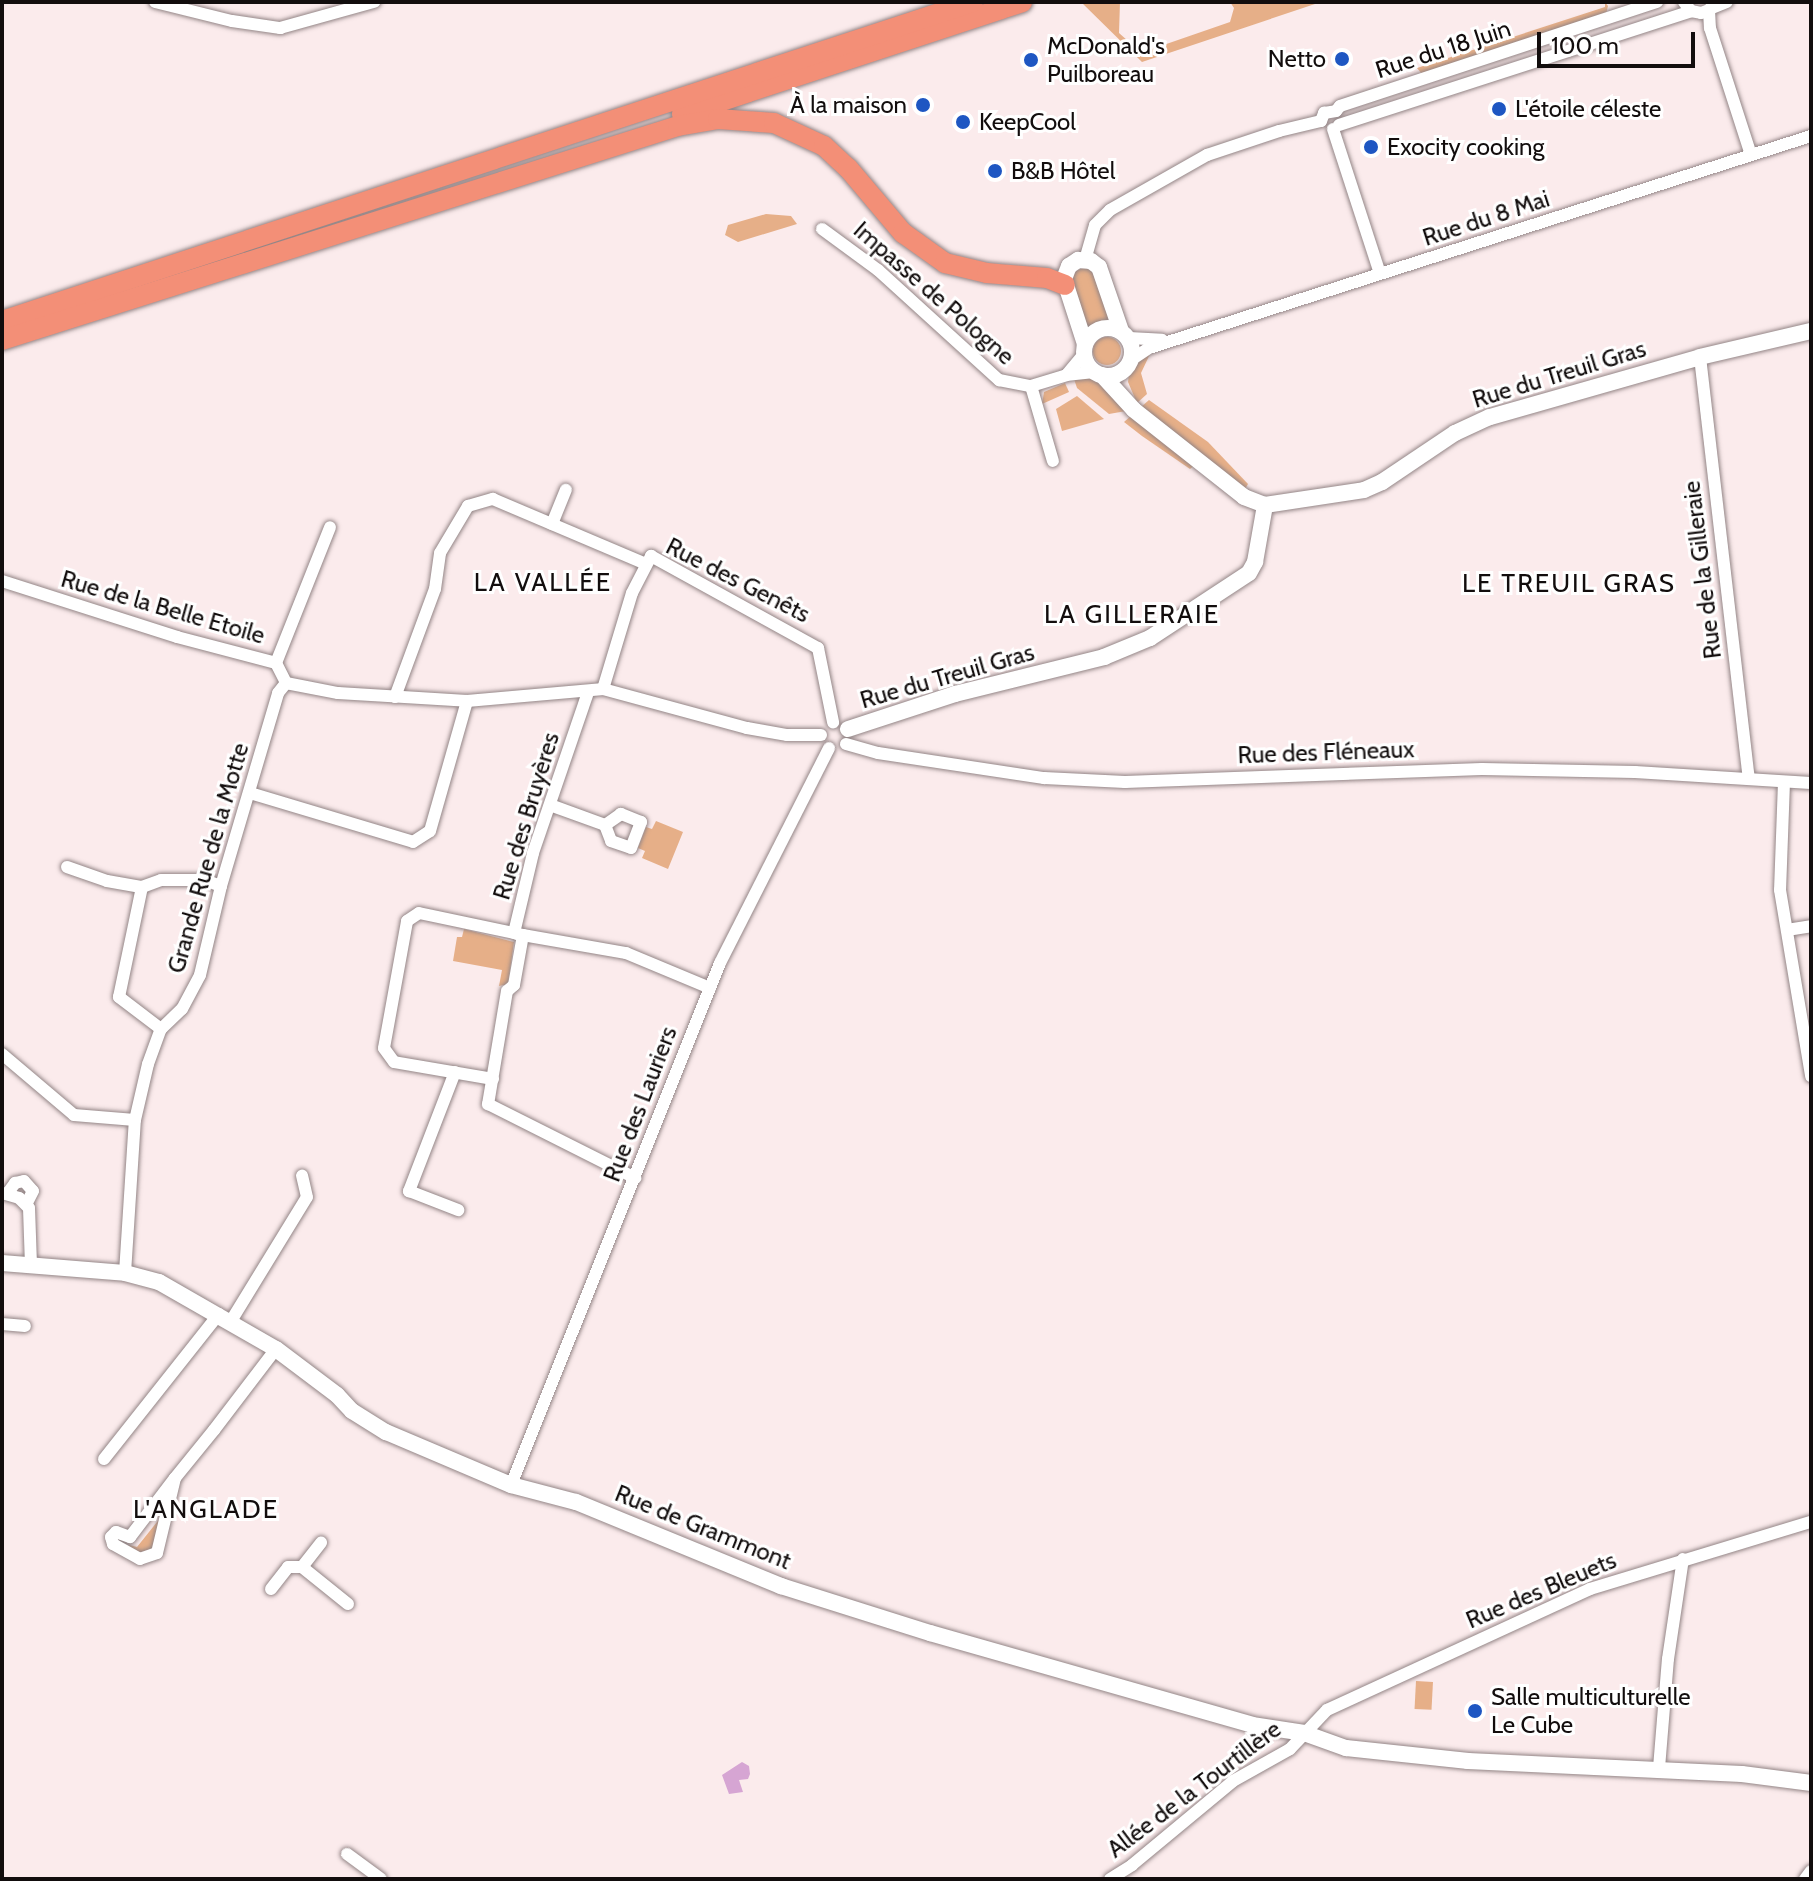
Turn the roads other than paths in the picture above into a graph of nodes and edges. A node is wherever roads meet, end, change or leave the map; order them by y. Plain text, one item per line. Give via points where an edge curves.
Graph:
1 (155, 2) edge
2 (374, 2) edge
3 (941, 2) edge
4 (973, 2) edge
5 (1022, 2) edge
6 (1657, 2) edge
7 (1727, 2) edge
8 (1702, 8) edge
9 (898, 27) junction
10 (1336, 111) junction
11 (1321, 121) junction
12 (1336, 127) junction
13 (1811, 136) edge
14 (1751, 155) junction
15 (822, 229) dead end
16 (1085, 260) junction
17 (1380, 274) junction
18 (205, 275) junction
19 (1065, 285) junction
20 (2, 321) edge
21 (1811, 331) edge
22 (1125, 335) junction
23 (2, 340) edge
24 (1173, 340) junction
25 (1084, 349) junction
26 (1700, 357) junction
27 (1128, 365) junction
28 (1098, 373) junction
29 (1066, 375) junction
30 (1031, 386) junction
31 (1134, 410) junction
32 (1053, 461) dead end
33 (566, 490) dead end
34 (1265, 505) junction
35 (552, 524) junction
36 (330, 527) dead end
37 (646, 564) junction
38 (2, 581) edge
39 (276, 663) junction
40 (286, 683) junction
41 (603, 689) junction
42 (588, 692) junction
43 (395, 697) junction
44 (467, 701) junction
45 (842, 732) junction
46 (821, 735) junction
47 (829, 748) junction
48 (1749, 778) junction
49 (1784, 782) junction
50 (1811, 783) edge
51 (250, 793) junction
52 (550, 805) junction
53 (605, 825) dead end
54 (67, 867) dead end
55 (221, 886) junction
56 (142, 887) junction
57 (1811, 926) edge
58 (1787, 930) junction
59 (518, 934) junction
60 (710, 988) junction
61 (161, 1029) junction
62 (2, 1054) edge
63 (455, 1072) junction
64 (1811, 1076) edge
65 (493, 1079) junction
66 (135, 1120) junction
67 (302, 1176) dead end
68 (635, 1178) junction
69 (5, 1194) edge
70 (458, 1210) dead end
71 (2, 1263) edge
72 (31, 1264) junction
73 (125, 1273) junction
74 (225, 1318) junction
75 (2, 1324) edge
76 (25, 1326) dead end
77 (276, 1349) junction
78 (104, 1459) dead end
79 (175, 1478) junction
80 (511, 1485) junction
81 (1811, 1522) edge
82 (321, 1543) dead end
83 (1683, 1559) junction
84 (302, 1567) junction
85 (271, 1589) dead end
86 (348, 1604) dead end
87 (1304, 1733) junction
88 (1659, 1768) junction
89 (1811, 1783) edge
90 (347, 1854) dead end
91 (1811, 1871) edge
92 (381, 1879) edge
93 (1110, 1879) edge
94 (1805, 1879) edge

1 - 2 street via 280,28
3 - 9 highway
4 - 9 highway
5 - 18 highway
6 - 10 street, Rue du 18 Juin via 1445,69
7 - 8 street
8 - 12 street
8 - 14 street
9 - 20 highway
10 - 11 street, Rue du 18 Juin via 1326,111
10 - 12 street via 1341,119
11 - 12 street
11 - 16 street via 1207,155 1118,206 1095,225
12 - 17 street
13 - 14 street, Rue du 8 Mai
14 - 17 street, Rue du 8 Mai
15 - 30 street, Impasse de Pologne via 878,270 990,375
16 - 19 street via 1069,266
16 - 22 street via 1101,270
17 - 24 street, Rue du 8 Mai
18 - 19 highway via 678,126 739,118 782,126 824,146 903,233 945,263
18 - 23 highway
19 - 25 street
21 - 26 street, Rue du Treuil Gras
22 - 24 street
22 - 25 street via 1102,328
22 - 27 street
24 - 27 street via 1149,348
25 - 28 street
25 - 29 street
26 - 34 street, Rue du Treuil Gras via 1490,417 1364,490
26 - 48 street, Rue de la Gilleraie
27 - 28 street via 1114,375
27 - 31 street via 1124,386
28 - 29 street, Impasse de Pologne
28 - 31 street
29 - 30 street, Impasse de Pologne
30 - 32 street
31 - 34 street via 1244,497
33 - 35 street
34 - 45 street, Rue du Treuil Gras via 1249,573 1150,638 1104,657 955,694
35 - 37 street
35 - 43 street via 493,499 468,506 440,553 435,589
36 - 39 street
37 - 41 street, Rue des Genêts
37 - 45 street, Rue des Genêts via 651,556 815,645
38 - 39 street, Rue de la Belle Etoile
39 - 40 street, Rue de la Belle Etoile
40 - 43 street
40 - 51 street, Grande Rue de la Motte via 278,693
41 - 42 street
41 - 46 street via 747,728
42 - 44 street
42 - 52 street, Rue des Bruyères
43 - 44 street
44 - 51 street via 430,831 413,842
45 - 46 street, Rue du Treuil Gras via 823,728
45 - 47 street, Rue du Treuil Gras via 840,748
45 - 48 street, Rue des Fléneaux via 870,752 1044,778 1125,782 1482,769
46 - 47 street
47 - 60 street, Rue des Lauriers
48 - 49 street, Rue des Fléneaux
49 - 50 street, Rue des Fléneaux
49 - 58 street via 1778,867
51 - 55 street, Grande Rue de la Motte
52 - 53 street
52 - 59 street, Rue des Bruyères via 533,853
54 - 56 street
55 - 56 street via 205,880 161,880
55 - 61 street, Grande Rue de la Motte via 200,975 182,1009
56 - 61 street via 119,997
57 - 58 street
58 - 64 street
59 - 60 street via 626,953
59 - 63 street, Rue des Bruyères via 419,913 407,921 384,1048 394,1062
59 - 65 street via 514,985 507,991
60 - 68 street, Rue des Lauriers
61 - 66 street, Grande Rue de la Motte
62 - 66 street via 74,1115
63 - 65 street, Rue des Bruyères
63 - 70 street via 409,1191
65 - 68 street via 488,1104
66 - 73 street, Grande Rue de la Motte
67 - 74 street via 307,1197
68 - 80 street, Rue des Lauriers
69 - 72 street via 27,1203 32,1217
71 - 72 street, Rue de Grammont
72 - 73 street, Rue de Grammont
73 - 74 street, Rue de Grammont via 159,1282
74 - 77 street, Rue de Grammont
74 - 78 street
75 - 76 street
77 - 79 street
77 - 80 street, Rue de Grammont via 367,1421
79 - 79 street via 130,1537 116,1532 113,1544 140,1559 157,1553
80 - 87 street, Rue de Grammont via 576,1502 781,1586 875,1617 1252,1725
81 - 83 street, Rue des Bleuets
82 - 84 street
83 - 87 street, Rue des Bleuets via 1590,1589 1327,1710
83 - 88 street
84 - 85 street via 288,1567
84 - 86 street
87 - 88 street, Rue de Grammont via 1346,1748 1413,1756
87 - 93 street, Allée de la Tourtillère via 1290,1749 1233,1781
88 - 89 street, Rue de Grammont
90 - 92 street
91 - 94 street

